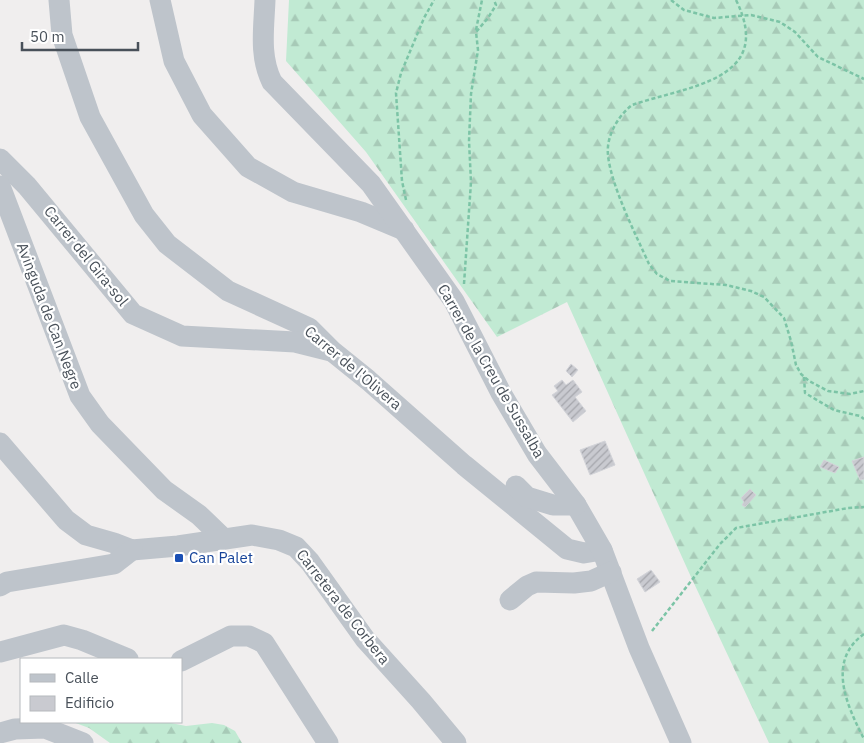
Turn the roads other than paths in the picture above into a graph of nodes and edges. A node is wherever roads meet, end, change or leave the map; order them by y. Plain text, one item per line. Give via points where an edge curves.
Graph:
1 (59, 0) edge
2 (160, 0) edge
3 (265, 0) edge
4 (0, 159) edge
5 (0, 186) edge
6 (404, 230) junction
7 (332, 351) junction
8 (0, 443) edge
9 (516, 486) dead end
10 (576, 505) junction
11 (223, 538) junction
12 (132, 550) junction
13 (602, 550) junction
14 (611, 572) junction
15 (0, 586) edge
16 (510, 600) dead end
17 (0, 652) edge
18 (126, 658) edge
19 (182, 660) edge
20 (0, 733) edge
21 (83, 743) edge
22 (328, 743) edge
23 (456, 743) edge
24 (681, 743) edge

1 - 7 street, Carrer de l'Olivera via 62,35 90,117 144,215 167,244 228,291 309,328
2 - 6 street via 174,61 202,115 248,168 293,192 361,212
3 - 6 street, Carrer de la Creu de Sussalba via 263,54 265,69 272,82 371,184
4 - 7 street, Carrer del Gira-sol via 27,186 133,314 182,336 295,342
5 - 11 street, Avinguda de Can Negre via 80,396 100,424 164,490 199,515
6 - 10 street, Carrer de la Creu de Sussalba via 454,301 537,454
7 - 13 street, Carrer de l'Olivera via 567,549 584,553
8 - 12 street, Carretera de Corbera via 66,520 86,535
9 - 10 street via 527,497 553,505
10 - 13 street, Carrer de la Creu de Sussalba
11 - 12 street, Carretera de Corbera
11 - 23 street, Carretera de Corbera via 252,535 296,547 365,639
12 - 15 street via 114,564 7,582
13 - 14 street, Carrer de la Creu de Sussalba
14 - 16 street via 591,581 536,582
14 - 24 street, Carrer de la Creu de Sussalba via 639,648
17 - 18 street via 64,636
19 - 22 street via 231,636 249,636 264,643
20 - 21 street via 45,728

